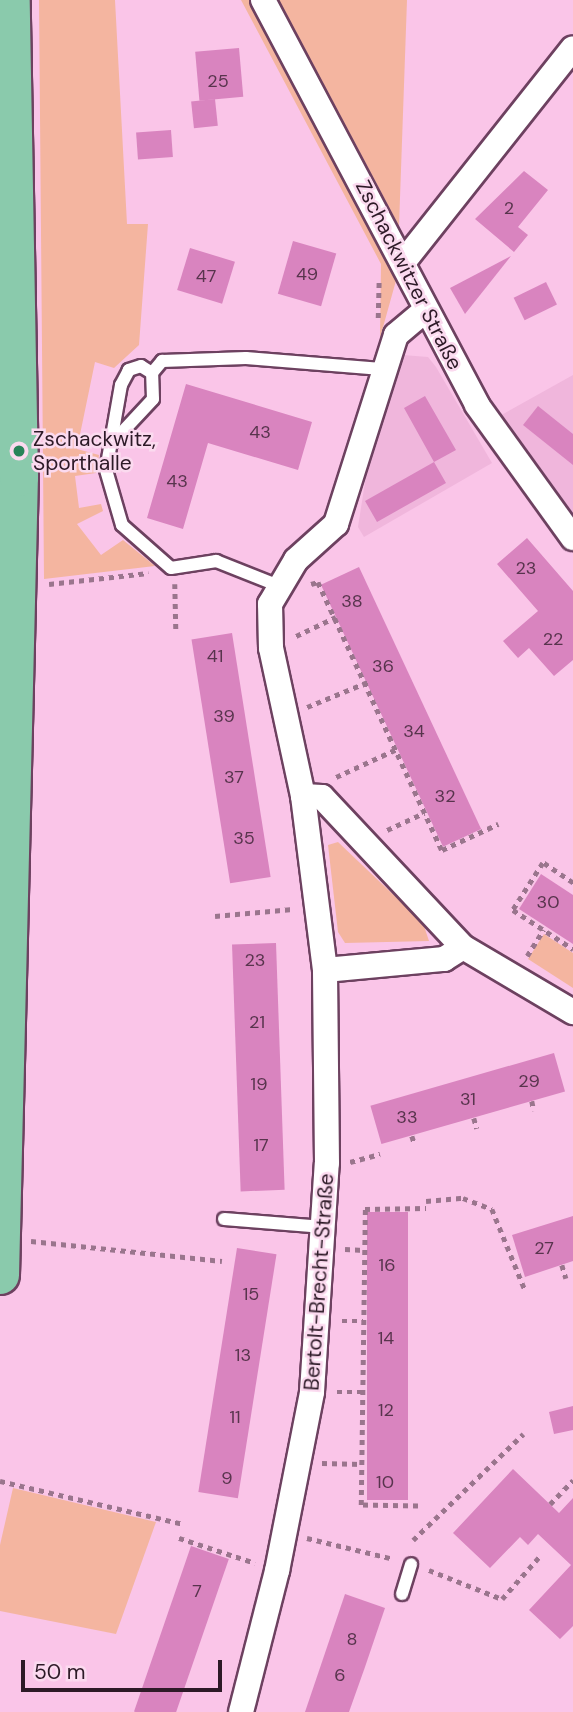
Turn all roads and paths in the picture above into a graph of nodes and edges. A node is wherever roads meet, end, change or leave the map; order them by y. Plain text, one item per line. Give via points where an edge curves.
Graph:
1 (11, 0) edge
2 (263, 0) edge
3 (573, 48) edge
4 (7, 173) edge
5 (405, 260) junction
6 (377, 265) dead end
7 (426, 310) junction
8 (377, 369) junction
9 (152, 373) junction
10 (112, 443) junction
11 (573, 538) edge
12 (171, 568) junction
13 (282, 582) junction
14 (16, 583) junction
15 (336, 617) junction
16 (176, 629) dead end
17 (271, 648) junction
18 (366, 683) junction
19 (284, 716) junction
20 (397, 748) junction
21 (303, 794) junction
22 (424, 813) junction
23 (498, 824) dead end
24 (362, 842) junction
25 (573, 883) edge
26 (318, 906) junction
27 (215, 916) dead end
28 (543, 930) junction
29 (463, 947) junction
30 (573, 949) edge
31 (527, 954) dead end
32 (325, 970) junction
33 (573, 1012) edge
34 (532, 1101) dead end
35 (534, 1111) dead end
36 (474, 1118) dead end
37 (477, 1129) dead end
38 (412, 1136) dead end
39 (415, 1145) dead end
40 (380, 1154) dead end
41 (352, 1162) dead end
42 (224, 1219) dead end
43 (325, 1227) junction
44 (1, 1240) edge
45 (357, 1249) dead end
46 (364, 1250) junction
47 (222, 1261) dead end
48 (562, 1265) dead end
49 (0, 1275) edge
50 (566, 1278) dead end
51 (526, 1290) dead end
52 (341, 1321) dead end
53 (363, 1321) junction
54 (523, 1434) dead end
55 (300, 1463) junction
56 (362, 1464) junction
57 (573, 1480) edge
58 (0, 1481) edge
59 (550, 1504) dead end
60 (418, 1506) dead end
61 (184, 1524) dead end
62 (286, 1533) junction
63 (179, 1538) dead end
64 (413, 1540) dead end
65 (539, 1556) dead end
66 (411, 1564) junction
67 (278, 1571) junction
68 (402, 1594) dead end
69 (241, 1712) edge

1 - 4 main road
2 - 5 street, Zschackwitzer Straße
3 - 5 street
4 - 14 main road
5 - 7 street, Zschackwitzer Straße
6 - 8 path
7 - 8 street via 396,335
7 - 11 street, Zschackwitzer Straße via 507,454
8 - 9 lane via 246,358 162,361
8 - 13 street via 336,523
9 - 10 lane via 153,400
9 - 10 lane via 129,370
10 - 12 lane via 106,470 113,510 139,545
12 - 13 lane via 216,561
12 - 14 path via 81,582
12 - 16 path
13 - 15 path via 298,587 318,582
13 - 17 street, Bertolt-Brecht-Straße via 269,613
14 - 44 main road
15 - 17 path
15 - 18 path
17 - 19 street, Bertolt-Brecht-Straße
18 - 19 path
18 - 20 path
19 - 21 street, Bertolt-Brecht-Straße
20 - 21 path
20 - 22 path
21 - 24 street via 322,797
21 - 26 street, Bertolt-Brecht-Straße
22 - 23 path via 442,850
22 - 24 path
24 - 29 street
25 - 28 path via 543,863 513,910
26 - 27 path
26 - 32 street, Bertolt-Brecht-Straße
28 - 30 path
28 - 31 path
29 - 32 street via 444,959
29 - 33 street
32 - 43 street, Bertolt-Brecht-Straße
34 - 35 path
36 - 37 path
38 - 39 path
40 - 41 path
42 - 43 lane
43 - 55 street, Bertolt-Brecht-Straße via 320,1320
44 - 47 path
44 - 49 main road
45 - 46 path
46 - 51 path via 365,1209 463,1198 492,1209
46 - 53 path
48 - 50 path
52 - 53 path
53 - 56 path
54 - 64 path
55 - 56 path
55 - 62 street, Bertolt-Brecht-Straße
56 - 60 path via 361,1505
57 - 59 path
58 - 61 path
62 - 66 path
62 - 67 street, Bertolt-Brecht-Straße
63 - 67 path
65 - 66 path via 502,1599
66 - 68 lane
67 - 69 street, Bertolt-Brecht-Straße

